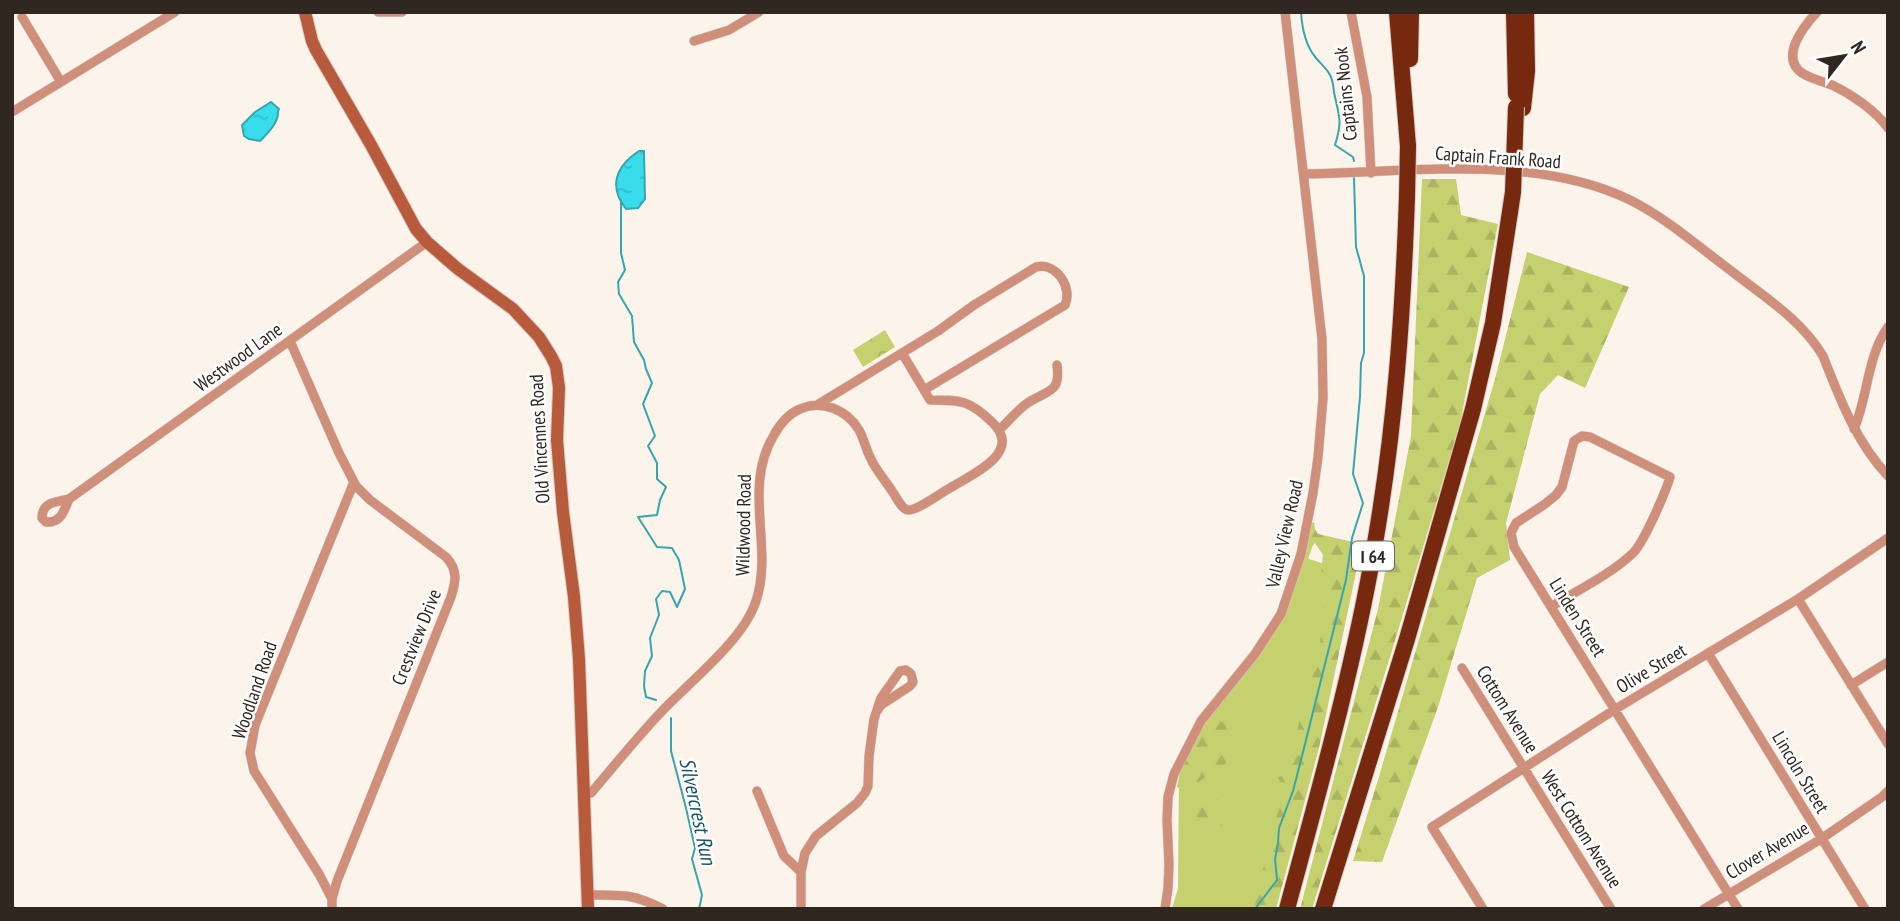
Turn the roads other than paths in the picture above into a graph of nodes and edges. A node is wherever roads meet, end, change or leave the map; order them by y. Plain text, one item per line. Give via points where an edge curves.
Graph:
1 (175, 12) edge
2 (305, 12) edge
3 (378, 12) edge
4 (402, 12) edge
5 (760, 12) edge
6 (1285, 12) edge
7 (1351, 12) edge
8 (1397, 12) edge
9 (1411, 12) edge
10 (1514, 12) edge
11 (1526, 12) edge
12 (1816, 12) edge
13 (22, 17) dead end
14 (694, 41) dead end
15 (61, 82) junction
16 (1519, 108) junction
17 (12, 112) edge
18 (1888, 128) edge
19 (1408, 146) junction
20 (1371, 173) junction
21 (1304, 174) junction
22 (427, 242) junction
23 (1888, 327) edge
24 (290, 341) junction
25 (902, 353) junction
26 (1058, 365) dead end
27 (924, 390) junction
28 (817, 405) junction
29 (1854, 429) junction
30 (999, 430) junction
31 (1888, 477) edge
32 (354, 482) junction
33 (69, 499) dead end
34 (1888, 538) edge
35 (1798, 599) junction
36 (1551, 607) junction
37 (1708, 653) junction
38 (1888, 662) edge
39 (1462, 668) dead end
40 (1851, 685) junction
41 (1614, 710) junction
42 (877, 711) junction
43 (1888, 744) edge
44 (1524, 768) junction
45 (757, 790) dead end
46 (585, 793) junction
47 (1886, 795) edge
48 (1821, 839) junction
49 (801, 872) junction
50 (1728, 894) junction
51 (588, 902) edge
52 (332, 904) edge
53 (663, 909) edge
54 (801, 909) edge
55 (1165, 909) edge
56 (1287, 909) edge
57 (1324, 909) edge
58 (1483, 909) edge
59 (1611, 909) edge
60 (1704, 909) edge
61 (1738, 909) edge
62 (1865, 909) edge

1 - 15 street
2 - 22 street, Old Vincennes Road via 321,60
3 - 4 street
5 - 14 street via 729,30
6 - 21 street
7 - 20 street, Captains Nook via 1367,97
8 - 19 highway, I 64
9 - 19 highway
10 - 16 highway
11 - 16 highway via 1527,71
12 - 18 street via 1796,42 1796,67 1854,99
13 - 15 street
15 - 17 street
16 - 57 highway, bridge via 1513,192 1478,390 1408,639
19 - 56 highway, I 64, bridge via 1401,344 1375,547 1341,704
20 - 21 street, Captain Frank Road
20 - 29 street, Captain Frank Road via 1436,169 1552,176 1595,186 1649,210 1801,327 1823,356
21 - 55 street, Valley View Road via 1324,363 1311,505 1298,566 1281,614 1201,721 1174,774 1168,808
22 - 24 street, Westwood Lane
22 - 46 street, Old Vincennes Road via 513,309 539,337 555,366
23 - 29 street via 1880,339
24 - 32 street, Crestview Drive
24 - 33 street, Westwood Lane
25 - 27 street
25 - 27 street, Wildwood Road via 1036,267 1053,268 1066,286 1068,299 1060,309
25 - 28 street, Wildwood Road
26 - 30 street via 1055,387 1026,404
27 - 30 street via 930,400 967,402
28 - 30 street via 847,416 858,428 871,461 901,504 911,510 995,459 1002,440
28 - 46 street, Wildwood Road via 796,410 782,422 764,458 758,492 761,575 748,618 592,793
29 - 31 street, Captain Frank Road
32 - 52 street, Woodland Road via 255,725 250,753 254,771
32 - 52 street, Crestview Drive via 370,500 446,557 456,583 342,867
34 - 35 street, Olive Street
35 - 37 street, Olive Street
35 - 40 street
36 - 36 street, Linden Street via 1514,547 1511,533 1516,523 1562,487 1574,441 1590,437 1670,477 1635,553
36 - 41 street, Linden Street
37 - 41 street, Olive Street
37 - 48 street, Lincoln Street
38 - 40 street
39 - 44 street, Cottom Avenue
40 - 43 street
41 - 44 street, Olive Street
41 - 50 street, Linden Street
42 - 42 street via 912,685 910,673 898,673
42 - 49 street via 865,793 811,842
44 - 58 street, Olive Street via 1432,827
44 - 59 street, West Cottom Avenue
45 - 49 street via 784,856
46 - 51 street, Old Vincennes Road
47 - 48 street, Clover Avenue
48 - 50 street, Clover Avenue
48 - 62 street, Lincoln Street
49 - 54 street
50 - 60 street, Clover Avenue
50 - 61 street, Linden Street
51 - 53 street via 624,895

